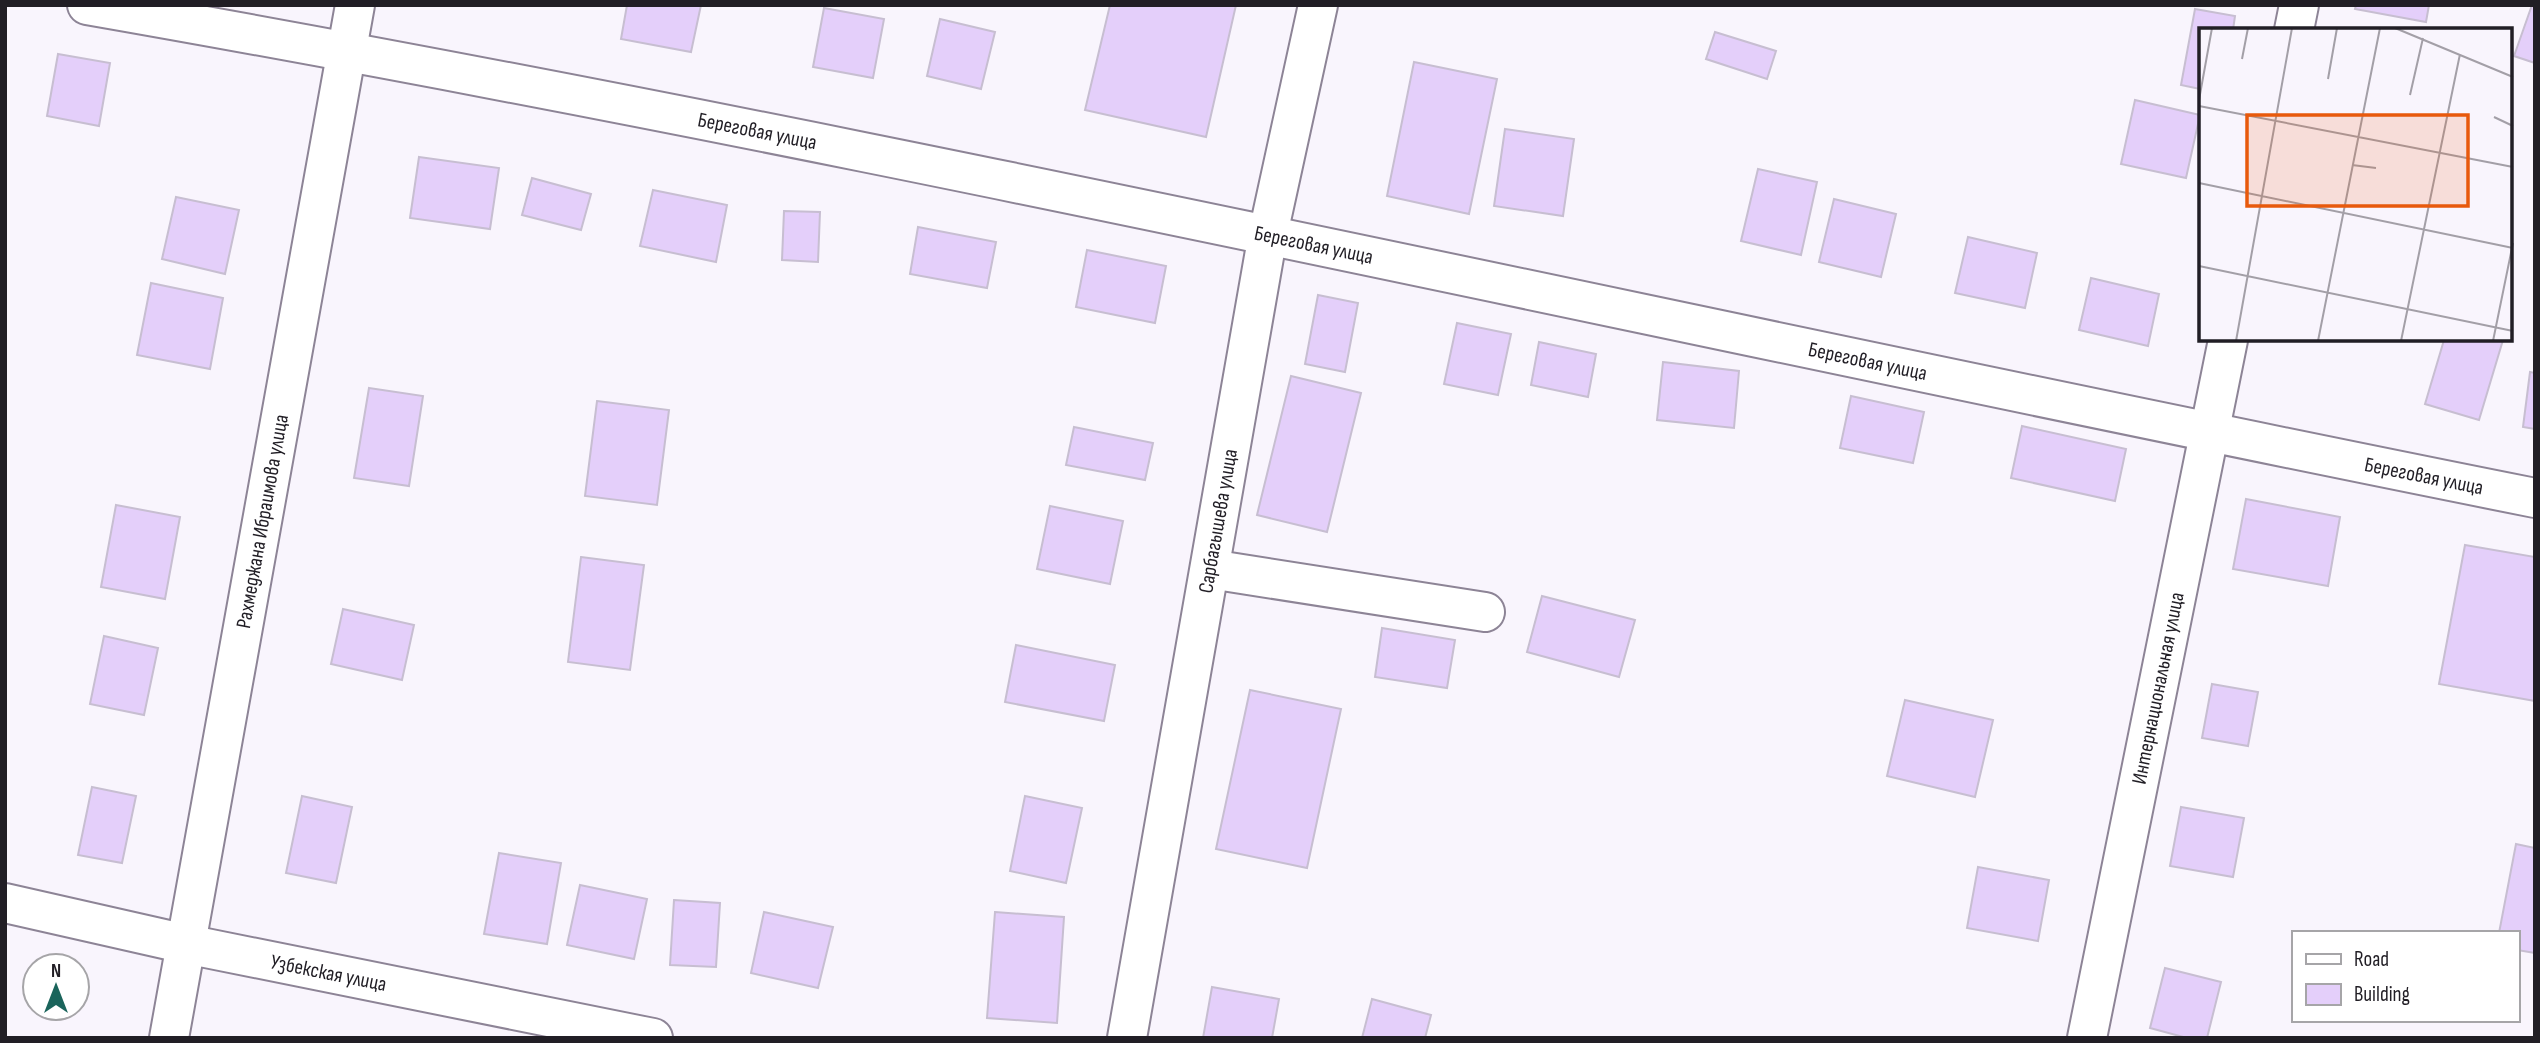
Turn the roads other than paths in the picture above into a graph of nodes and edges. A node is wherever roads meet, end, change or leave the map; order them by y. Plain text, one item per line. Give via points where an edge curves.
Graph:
1 (87, 5) edge
2 (355, 5) edge
3 (1318, 5) edge
4 (2299, 5) edge
5 (2294, 28) edge
6 (348, 51) junction
7 (1268, 234) junction
8 (2228, 341) edge
9 (2208, 433) junction
10 (2535, 498) edge
11 (1210, 569) junction
12 (1485, 612) dead end
13 (5, 903) edge
14 (186, 944) junction
15 (169, 1038) edge
16 (653, 1038) edge
17 (1127, 1038) edge
18 (2087, 1038) edge

1 - 6 street, Береговая улица
2 - 6 street, Рахмеджана Ибраимова улица
3 - 7 street, Сарбагышева улица
4 - 5 street
6 - 7 street, Береговая улица
6 - 14 street, Рахмеджана Ибраимова улица
7 - 9 street, Береговая улица
7 - 11 street, Сарбагышева улица
8 - 9 street, Интернациональная улица
9 - 10 street, Береговая улица
9 - 18 street, Интернациональная улица
11 - 12 street
11 - 17 street, Сарбагышева улица
13 - 14 street, Узбекская улица
14 - 15 street, Рахмеджана Ибраимова улица
14 - 16 street, Узбекская улица

